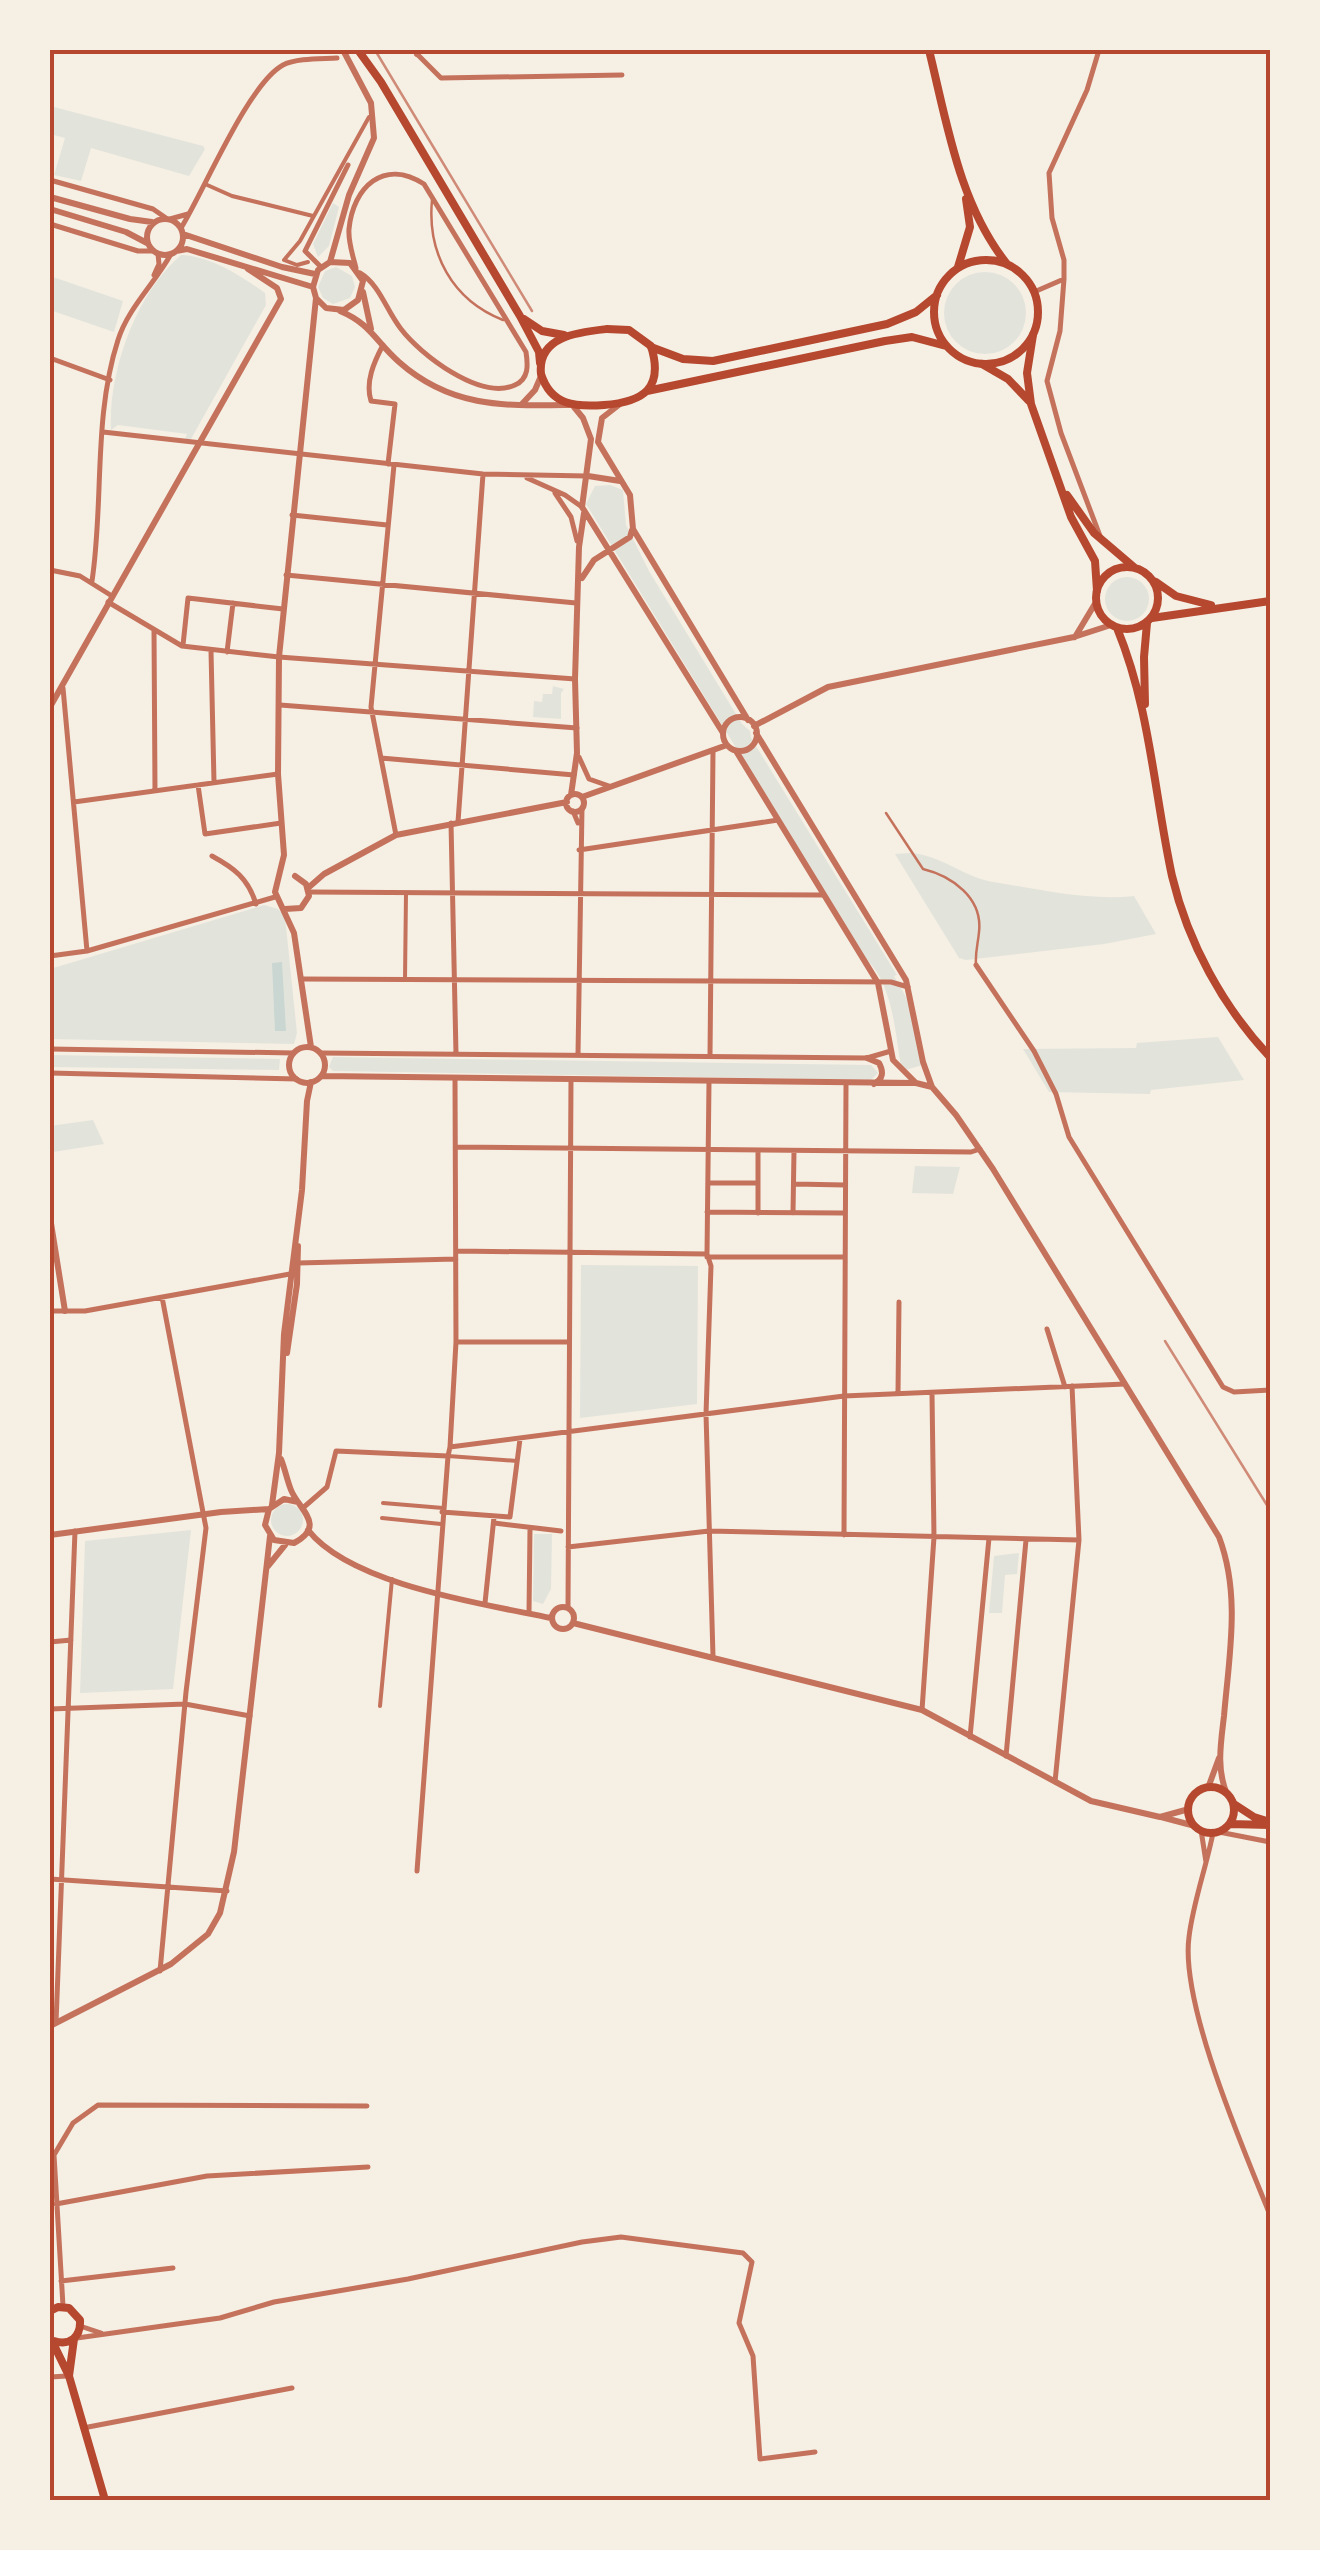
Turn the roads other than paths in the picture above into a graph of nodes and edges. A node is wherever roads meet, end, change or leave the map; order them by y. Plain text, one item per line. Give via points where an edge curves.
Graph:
1 (343, 50) edge
2 (355, 50) edge
3 (929, 50) edge
4 (1099, 50) edge
5 (419, 52) edge
6 (336, 58) dead end
7 (622, 75) dead end
8 (369, 118) dead end
9 (348, 164) dead end
10 (50, 180) edge
11 (205, 184) junction
12 (964, 184) junction
13 (50, 196) edge
14 (432, 198) junction
15 (50, 210) edge
16 (191, 213) junction
17 (313, 216) junction
18 (168, 219) junction
19 (153, 222) junction
20 (50, 224) edge
21 (182, 231) junction
22 (147, 242) junction
23 (174, 252) junction
24 (156, 253) junction
25 (308, 262) dead end
26 (330, 262) junction
27 (1007, 264) junction
28 (321, 267) junction
29 (957, 268) junction
30 (248, 270) junction
31 (358, 270) junction
32 (315, 274) junction
33 (1064, 279) junction
34 (152, 282) junction
35 (312, 287) junction
36 (363, 290) junction
37 (1034, 292) junction
38 (936, 295) junction
39 (316, 298) junction
40 (326, 308) junction
41 (339, 311) junction
42 (520, 316) junction
43 (507, 322) junction
44 (313, 328) junction
45 (372, 330) junction
46 (1033, 334) junction
47 (564, 335) junction
48 (382, 345) junction
49 (650, 346) junction
50 (946, 346) junction
51 (50, 358) edge
52 (982, 364) junction
53 (541, 371) junction
54 (110, 380) junction
55 (647, 392) junction
56 (520, 404) junction
57 (621, 404) junction
58 (1031, 404) junction
59 (572, 406) junction
60 (103, 432) junction
61 (198, 442) junction
62 (298, 454) junction
63 (391, 464) junction
64 (483, 474) junction
65 (520, 476) junction
66 (588, 476) junction
67 (621, 481) junction
68 (1061, 486) junction
69 (553, 490) junction
70 (583, 509) junction
71 (292, 516) junction
72 (387, 525) junction
73 (632, 530) junction
74 (1101, 539) junction
75 (579, 547) junction
76 (610, 550) junction
77 (1134, 568) junction
78 (50, 570) edge
79 (286, 575) junction
80 (1150, 577) junction
81 (92, 581) junction
82 (380, 585) junction
83 (1097, 591) junction
84 (473, 592) junction
85 (110, 599) junction
86 (578, 599) junction
87 (1270, 601) edge
88 (1096, 602) junction
89 (234, 604) junction
90 (1220, 607) junction
91 (283, 608) junction
92 (1149, 620) junction
93 (1114, 626) junction
94 (154, 630) junction
95 (1074, 638) junction
96 (182, 646) junction
97 (211, 650) junction
98 (227, 652) junction
99 (279, 657) junction
100 (375, 664) junction
101 (467, 670) junction
102 (575, 679) junction
103 (62, 685) junction
104 (277, 705) junction
105 (50, 707) edge
106 (372, 712) junction
107 (1146, 718) junction
108 (463, 720) junction
109 (753, 726) junction
110 (577, 728) junction
111 (725, 739) junction
112 (736, 750) junction
113 (713, 751) junction
114 (578, 753) junction
115 (381, 758) junction
116 (460, 766) junction
117 (575, 771) junction
118 (278, 774) junction
119 (214, 782) junction
120 (198, 785) junction
121 (609, 786) junction
122 (155, 792) junction
123 (74, 802) junction
124 (576, 803) junction
125 (886, 813) dead end
126 (778, 820) junction
127 (454, 822) junction
128 (282, 824) junction
129 (714, 830) junction
130 (396, 835) junction
131 (579, 850) junction
132 (284, 855) junction
133 (212, 856) dead end
134 (324, 874) junction
135 (299, 878) junction
136 (280, 882) junction
137 (309, 890) junction
138 (406, 893) junction
139 (454, 893) junction
140 (579, 893) junction
141 (823, 895) junction
142 (712, 896) junction
143 (276, 898) junction
144 (256, 904) junction
145 (284, 908) junction
146 (296, 910) junction
147 (294, 933) junction
148 (87, 951) junction
149 (50, 956) edge
150 (976, 965) joint
151 (302, 978) junction
152 (405, 979) junction
153 (456, 979) junction
154 (578, 979) junction
155 (712, 982) junction
156 (878, 983) junction
157 (909, 988) junction
158 (306, 1026) junction
159 (311, 1047) junction
160 (50, 1049) edge
161 (297, 1051) junction
162 (891, 1051) junction
163 (321, 1053) junction
164 (456, 1054) junction
165 (578, 1055) junction
166 (710, 1056) junction
167 (1270, 1057) edge
168 (868, 1058) junction
169 (923, 1062) junction
170 (50, 1072) edge
171 (903, 1072) junction
172 (322, 1076) junction
173 (455, 1078) junction
174 (299, 1080) junction
175 (571, 1080) junction
176 (311, 1082) junction
177 (709, 1082) junction
178 (916, 1082) junction
179 (846, 1084) junction
180 (872, 1084) junction
181 (932, 1088) junction
182 (307, 1101) junction
183 (456, 1147) junction
184 (570, 1148) junction
185 (980, 1149) junction
186 (708, 1150) junction
187 (758, 1151) junction
188 (794, 1151) junction
189 (846, 1152) junction
190 (708, 1182) junction
191 (758, 1184) junction
192 (794, 1184) junction
193 (846, 1185) junction
194 (707, 1212) junction
195 (758, 1213) junction
196 (794, 1213) junction
197 (845, 1213) junction
198 (50, 1216) edge
199 (51, 1231) edge
200 (298, 1231) junction
201 (570, 1252) junction
202 (456, 1255) junction
203 (707, 1255) junction
204 (845, 1257) junction
205 (298, 1262) junction
206 (290, 1274) junction
207 (162, 1297) junction
208 (898, 1302) dead end
209 (50, 1311) edge
210 (65, 1311) junction
211 (1047, 1329) dead end
212 (456, 1342) junction
213 (570, 1342) junction
214 (284, 1364) junction
215 (1126, 1384) junction
216 (1069, 1386) junction
217 (1270, 1390) edge
218 (898, 1393) junction
219 (932, 1393) junction
220 (844, 1396) junction
221 (706, 1414) junction
222 (569, 1432) junction
223 (520, 1439) junction
224 (450, 1447) junction
225 (280, 1452) junction
226 (448, 1456) junction
227 (517, 1462) junction
228 (383, 1502) dead end
229 (301, 1504) junction
230 (270, 1507) junction
231 (443, 1510) junction
232 (248, 1511) junction
233 (203, 1514) junction
234 (382, 1518) dead end
235 (265, 1520) junction
236 (494, 1520) junction
237 (442, 1524) junction
238 (74, 1530) junction
239 (308, 1530) junction
240 (530, 1530) junction
241 (709, 1530) junction
242 (565, 1531) junction
243 (844, 1534) junction
244 (50, 1535) edge
245 (270, 1536) junction
246 (934, 1537) junction
247 (989, 1538) junction
248 (1026, 1539) junction
249 (300, 1540) junction
250 (1079, 1540) junction
251 (286, 1544) junction
252 (320, 1546) junction
253 (568, 1547) junction
254 (267, 1567) junction
255 (392, 1579) junction
256 (435, 1592) junction
257 (485, 1603) junction
258 (568, 1608) junction
259 (529, 1613) junction
260 (551, 1618) junction
261 (573, 1623) junction
262 (71, 1640) junction
263 (50, 1642) edge
264 (714, 1656) junction
265 (185, 1704) junction
266 (380, 1706) dead end
267 (69, 1707) junction
268 (50, 1709) edge
269 (922, 1710) junction
270 (250, 1716) junction
271 (970, 1737) junction
272 (1006, 1756) junction
273 (1220, 1757) junction
274 (1055, 1782) junction
275 (1208, 1788) junction
276 (1230, 1798) junction
277 (1189, 1808) junction
278 (1160, 1816) junction
279 (1230, 1824) junction
280 (1270, 1824) edge
281 (1198, 1828) junction
282 (1216, 1832) junction
283 (1270, 1842) edge
284 (1206, 1866) junction
285 (416, 1871) dead end
286 (50, 1879) edge
287 (64, 1880) junction
288 (168, 1886) junction
289 (227, 1891) junction
290 (160, 1972) junction
291 (53, 2024) edge
292 (367, 2106) dead end
293 (368, 2167) dead end
294 (56, 2204) junction
295 (1270, 2215) edge
296 (172, 2268) dead end
297 (61, 2281) junction
298 (55, 2306) edge
299 (80, 2326) junction
300 (104, 2334) junction
301 (74, 2339) junction
302 (51, 2340) edge
303 (69, 2376) junction
304 (50, 2377) edge
305 (292, 2388) dead end
306 (84, 2428) junction
307 (815, 2452) dead end
308 (105, 2500) edge

1 - 26 street via 374,124
2 - 42 main road via 381,82
3 - 12 main road
4 - 33 street via 1049,173
5 - 7 street via 441,78
6 - 11 street via 286,64 272,74
8 - 17 street
9 - 28 street via 305,251
10 - 18 street via 154,209
11 - 16 street
11 - 17 street
12 - 27 main road via 978,222
12 - 29 main road via 970,227
13 - 19 street
14 - 31 street via 424,184 402,172 366,186 348,233
14 - 43 street
14 - 43 lane via 432,233 442,266 463,295
15 - 22 street
16 - 18 street
16 - 21 street
17 - 25 street via 284,260
18 - 19 street
18 - 21 street
19 - 22 street
20 - 24 street
21 - 23 street
21 - 32 street
22 - 24 street
23 - 24 street
23 - 30 street via 197,252
23 - 34 street
24 - 34 street via 160,264
26 - 28 street
26 - 31 street
27 - 29 main road via 973,261
27 - 37 main road
28 - 32 street
29 - 38 main road
30 - 35 street
30 - 61 street via 277,288 281,299
31 - 36 street
31 - 43 street via 372,280 416,346 477,384 512,386 526,374 526,352
32 - 35 street
33 - 37 street
33 - 74 street via 1047,382
34 - 54 street via 119,337
35 - 39 street
36 - 41 street via 354,305
36 - 45 street
37 - 46 main road
38 - 49 main road via 887,324 713,361
38 - 50 main road via 937,330
39 - 40 street
39 - 44 street
40 - 41 street
40 - 44 street
41 - 45 street
42 - 47 main road via 542,331
42 - 53 main road
44 - 62 street
45 - 48 street
46 - 52 main road via 1012,357
46 - 58 main road
47 - 49 main road via 619,329
47 - 53 main road via 545,352
48 - 56 street via 422,379 456,396
48 - 63 street via 368,395 396,404
49 - 55 main road via 656,372
50 - 52 main road
50 - 55 main road via 912,337 886,341
51 - 54 street
52 - 58 main road
53 - 56 street via 535,390
53 - 59 main road via 550,392
54 - 60 street
55 - 57 main road
56 - 59 street
57 - 59 main road
57 - 67 street via 602,418 598,442
58 - 68 main road
59 - 66 street via 590,430
60 - 61 street
60 - 81 street
61 - 62 street
61 - 85 street
62 - 63 street
62 - 71 street
63 - 64 street
63 - 72 street
64 - 65 street
64 - 84 street
65 - 66 street
65 - 69 street
66 - 67 street
66 - 70 street
67 - 73 street via 630,495
68 - 74 main road
68 - 83 main road via 1095,560
69 - 70 street
69 - 75 street via 572,517
70 - 75 street
70 - 76 street
71 - 72 street
71 - 79 street
72 - 82 street
73 - 76 street
73 - 109 street
74 - 77 main road
75 - 86 street
76 - 86 street via 583,572
76 - 111 street
77 - 80 main road
77 - 83 main road via 1116,570
78 - 81 street
79 - 82 street
79 - 91 street
80 - 90 main road via 1176,596
80 - 92 main road via 1158,592
81 - 85 street
82 - 84 street
82 - 100 street
83 - 88 main road
84 - 86 street
84 - 101 street
85 - 94 street
85 - 103 street
86 - 102 street
87 - 90 main road
88 - 93 main road
88 - 95 street
89 - 91 street
89 - 96 street via 188,598
89 - 98 street
90 - 92 main road
91 - 99 street
92 - 93 main road via 1127,630
92 - 107 main road
93 - 95 street
93 - 107 main road
94 - 96 street
94 - 122 street
95 - 109 street via 828,687
96 - 97 street
97 - 98 street
97 - 119 street
98 - 99 street
99 - 100 street
99 - 104 street
100 - 101 street
100 - 106 street
101 - 102 street
101 - 108 street
102 - 110 street
103 - 105 street
103 - 123 street
104 - 106 street
104 - 118 street
106 - 108 street
106 - 115 street
107 - 167 main road via 1186,923 1233,1012
108 - 110 street
108 - 116 street
109 - 111 street via 734,718
109 - 112 street via 752,746
109 - 157 street
110 - 114 street
111 - 112 street
111 - 113 street
112 - 126 street
113 - 121 street
113 - 129 street
114 - 117 street
114 - 121 street via 590,780
115 - 116 street
115 - 130 street
116 - 117 street
116 - 127 street
117 - 124 street
118 - 119 street
118 - 128 street
119 - 120 street
120 - 122 street
120 - 128 street via 206,834
121 - 124 street
122 - 123 street
123 - 148 street
124 - 127 street
124 - 131 street
125 - 150 lane via 924,869 956,883 978,912
126 - 129 street
126 - 141 street
127 - 130 street
127 - 139 street
128 - 132 street
129 - 131 street
129 - 142 street
130 - 134 street
131 - 140 street
132 - 135 street
132 - 136 street
133 - 144 street via 237,870
134 - 135 street
134 - 137 street
135 - 136 street
135 - 137 street
136 - 143 street
137 - 138 street
137 - 146 street
138 - 139 street
138 - 152 street
139 - 140 street
139 - 153 street
140 - 142 street
140 - 154 street
141 - 142 street
141 - 156 street
142 - 155 street
143 - 144 street
143 - 145 street
144 - 148 street
145 - 146 street
145 - 147 street
146 - 147 street
147 - 151 street
148 - 149 street
150 - 217 street via 1034,1051 1069,1137 1223,1387
151 - 152 street
151 - 158 street
152 - 153 street
153 - 154 street
153 - 164 street
154 - 155 street
154 - 165 street
155 - 156 street
155 - 166 street
156 - 157 street
156 - 162 street
157 - 169 street
158 - 159 street
158 - 161 street
159 - 161 street
159 - 163 street
160 - 161 street
161 - 174 street via 290,1070
162 - 168 street
162 - 171 street
163 - 164 street
163 - 172 street
164 - 165 street
165 - 166 street
166 - 168 street
168 - 180 street via 879,1063 881,1078
169 - 171 street via 914,1073
169 - 181 street
170 - 174 street
171 - 178 street
172 - 173 street
172 - 176 street
173 - 175 street
173 - 183 street
174 - 176 street
174 - 182 street
175 - 177 street
175 - 184 street
176 - 182 street
177 - 179 street
177 - 186 street
178 - 180 street
178 - 181 street
179 - 180 street
179 - 189 street
181 - 185 street
182 - 200 street
183 - 184 street
183 - 202 street
184 - 186 street
184 - 201 street
185 - 189 street
185 - 215 street
186 - 187 street
186 - 190 street
187 - 188 street
187 - 191 street
188 - 189 street
188 - 192 street
189 - 193 street
190 - 191 street
190 - 194 street
191 - 195 street
192 - 193 street
192 - 196 street
193 - 197 street
194 - 195 street
194 - 203 street
195 - 196 street
196 - 197 street
197 - 204 street
198 - 199 street
199 - 210 street
200 - 205 street
200 - 206 street
201 - 202 street
201 - 203 street
201 - 213 street
202 - 205 street
202 - 212 street
203 - 204 street
203 - 221 street
204 - 220 street
205 - 214 street
206 - 207 street
206 - 214 street
207 - 210 street
207 - 233 street
208 - 218 street
209 - 210 street
211 - 216 street
212 - 213 street
212 - 224 street
213 - 222 street
214 - 225 street
215 - 216 street
215 - 273 street via 1230,1564 1234,1593
216 - 219 street
216 - 250 street
218 - 219 street
218 - 220 street
219 - 246 street
220 - 221 street
220 - 243 street
221 - 222 street
221 - 241 street
222 - 223 street
222 - 242 street
223 - 224 street
223 - 227 street
224 - 226 street
225 - 229 street
225 - 230 street
226 - 227 street
226 - 229 street via 336,1450 328,1487
226 - 231 street
227 - 236 street via 510,1517
228 - 231 street
229 - 230 street via 284,1499
229 - 239 street
230 - 232 street
230 - 235 street
231 - 236 street
231 - 237 street
232 - 233 street
232 - 235 street
233 - 238 street
233 - 265 street
234 - 237 street
235 - 245 street
236 - 240 street
236 - 257 street
237 - 256 street
238 - 244 street
238 - 262 street
239 - 249 street
239 - 252 street
240 - 242 street
240 - 259 street
241 - 243 street
241 - 253 street
241 - 264 street
242 - 253 street
243 - 246 street
245 - 251 street
245 - 254 street
246 - 247 street
246 - 269 street
247 - 248 street
247 - 271 street
248 - 250 street
248 - 272 street
249 - 251 street
249 - 252 street
250 - 274 street
251 - 254 street
252 - 255 street
253 - 258 street
254 - 270 street
255 - 256 street
255 - 266 street
256 - 257 street
256 - 285 street
257 - 259 street
258 - 260 street via 557,1608
258 - 261 street
259 - 260 street
260 - 261 street via 558,1628
261 - 264 street
262 - 263 street
262 - 267 street
264 - 269 street
265 - 267 street
265 - 270 street
265 - 288 street
267 - 268 street
267 - 287 street
269 - 271 street
270 - 289 street
271 - 272 street
272 - 274 street
273 - 275 street
273 - 276 street
274 - 278 street via 1091,1801
275 - 276 main road
275 - 277 main road via 1195,1794
276 - 279 main road
276 - 280 main road
277 - 278 street
277 - 281 main road
278 - 281 street
279 - 280 main road
279 - 282 main road
281 - 282 main road
281 - 284 street
282 - 283 street
282 - 284 street
284 - 295 street via 1188,1938 1192,1984 1230,2114
286 - 287 street
287 - 288 street
287 - 291 street
288 - 289 street
288 - 290 street
289 - 290 street via 208,1934
290 - 291 street
292 - 294 street via 98,2105 73,2124 54,2155
293 - 294 street via 206,2176
294 - 297 street
296 - 297 street
297 - 298 street
298 - 299 main road via 78,2315
299 - 300 street
299 - 301 main road
300 - 301 street
300 - 307 street via 220,2318 582,2242 621,2238 743,2253 752,2262 739,2324 754,2356 760,2459
301 - 302 main road
301 - 303 main road
302 - 303 main road
303 - 304 street
303 - 306 main road
305 - 306 street
306 - 308 main road

